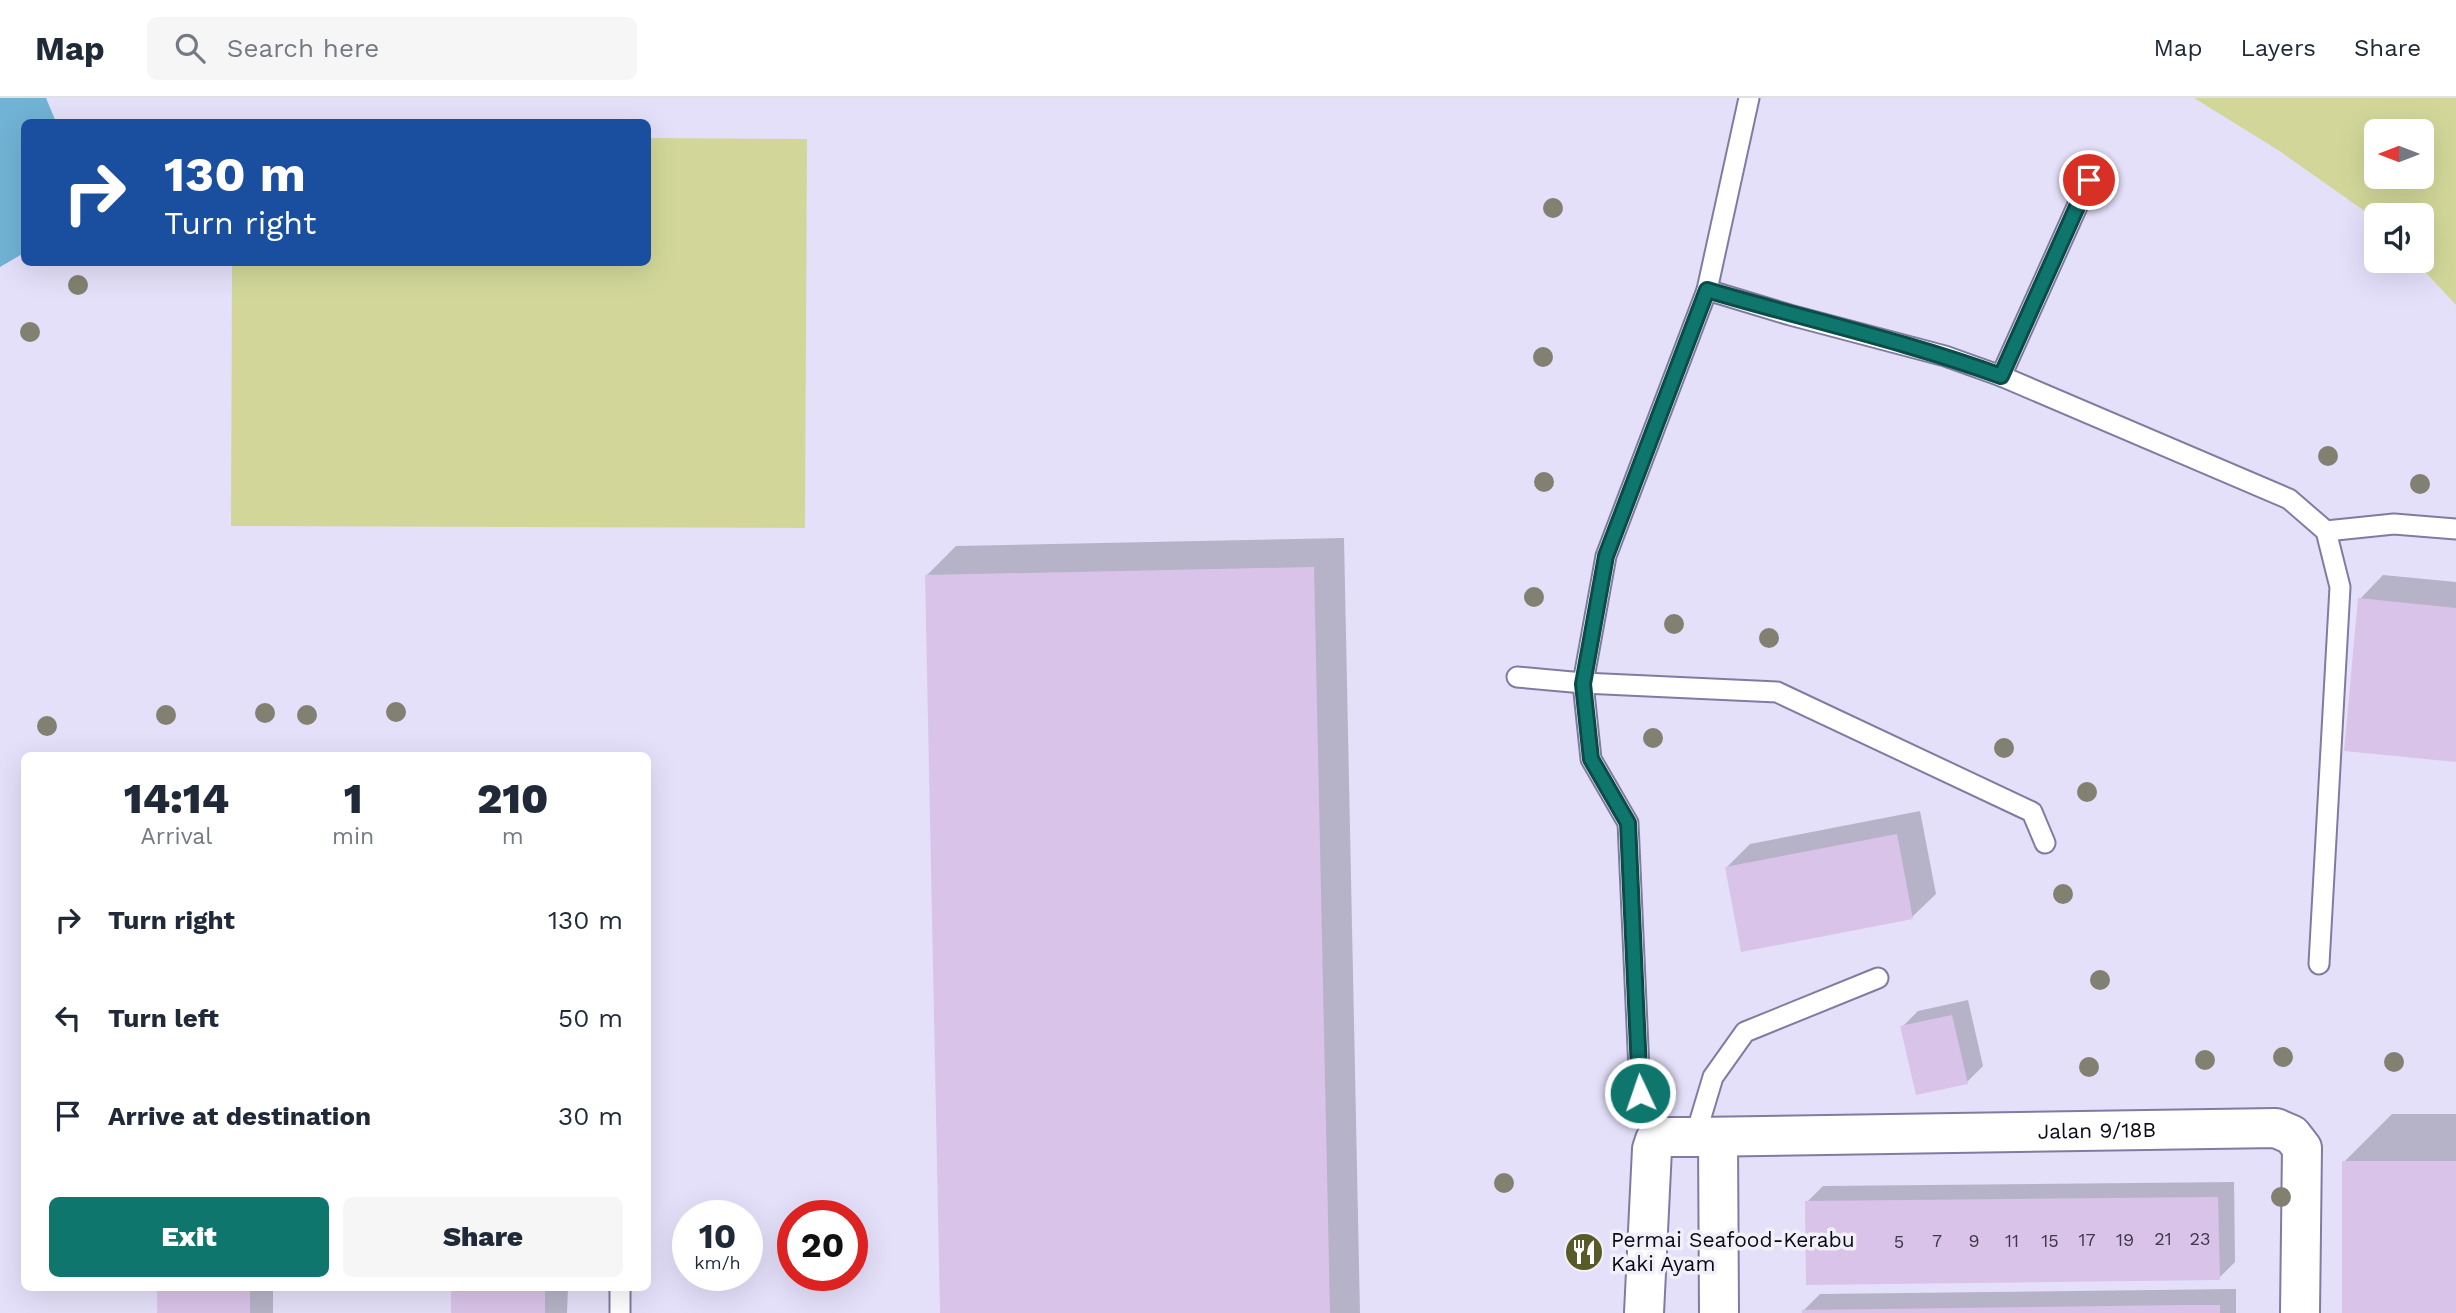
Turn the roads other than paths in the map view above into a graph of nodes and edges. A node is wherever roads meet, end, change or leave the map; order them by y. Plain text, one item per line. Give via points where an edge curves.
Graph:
1 (1749, 98) edge
2 (2089, 180) dead end
3 (1707, 290) junction
4 (2001, 376) junction
5 (2456, 529) edge
6 (2326, 531) junction
7 (1517, 677) dead end
8 (1583, 684) junction
9 (2045, 843) dead end
10 (2319, 964) dead end
11 (1878, 978) dead end
12 (1707, 1137) junction
13 (1655, 1140) junction
14 (620, 1291) edge
15 (620, 1313) edge
16 (1644, 1313) edge
17 (1719, 1313) edge
18 (2300, 1313) edge

1 - 3 lane
2 - 4 lane
3 - 4 lane
3 - 8 lane via 1606,556
4 - 6 lane via 2289,499
5 - 6 lane via 2394,524
6 - 10 lane via 2340,587
7 - 8 lane
8 - 9 lane via 1777,692 2032,812
8 - 13 lane via 1591,759 1628,823 1640,1093
11 - 12 lane via 1745,1032 1713,1077
12 - 13 street
12 - 17 street
12 - 18 street, Jalan 9/18B via 2276,1128 2292,1135 2302,1148
13 - 16 street
14 - 15 lane

